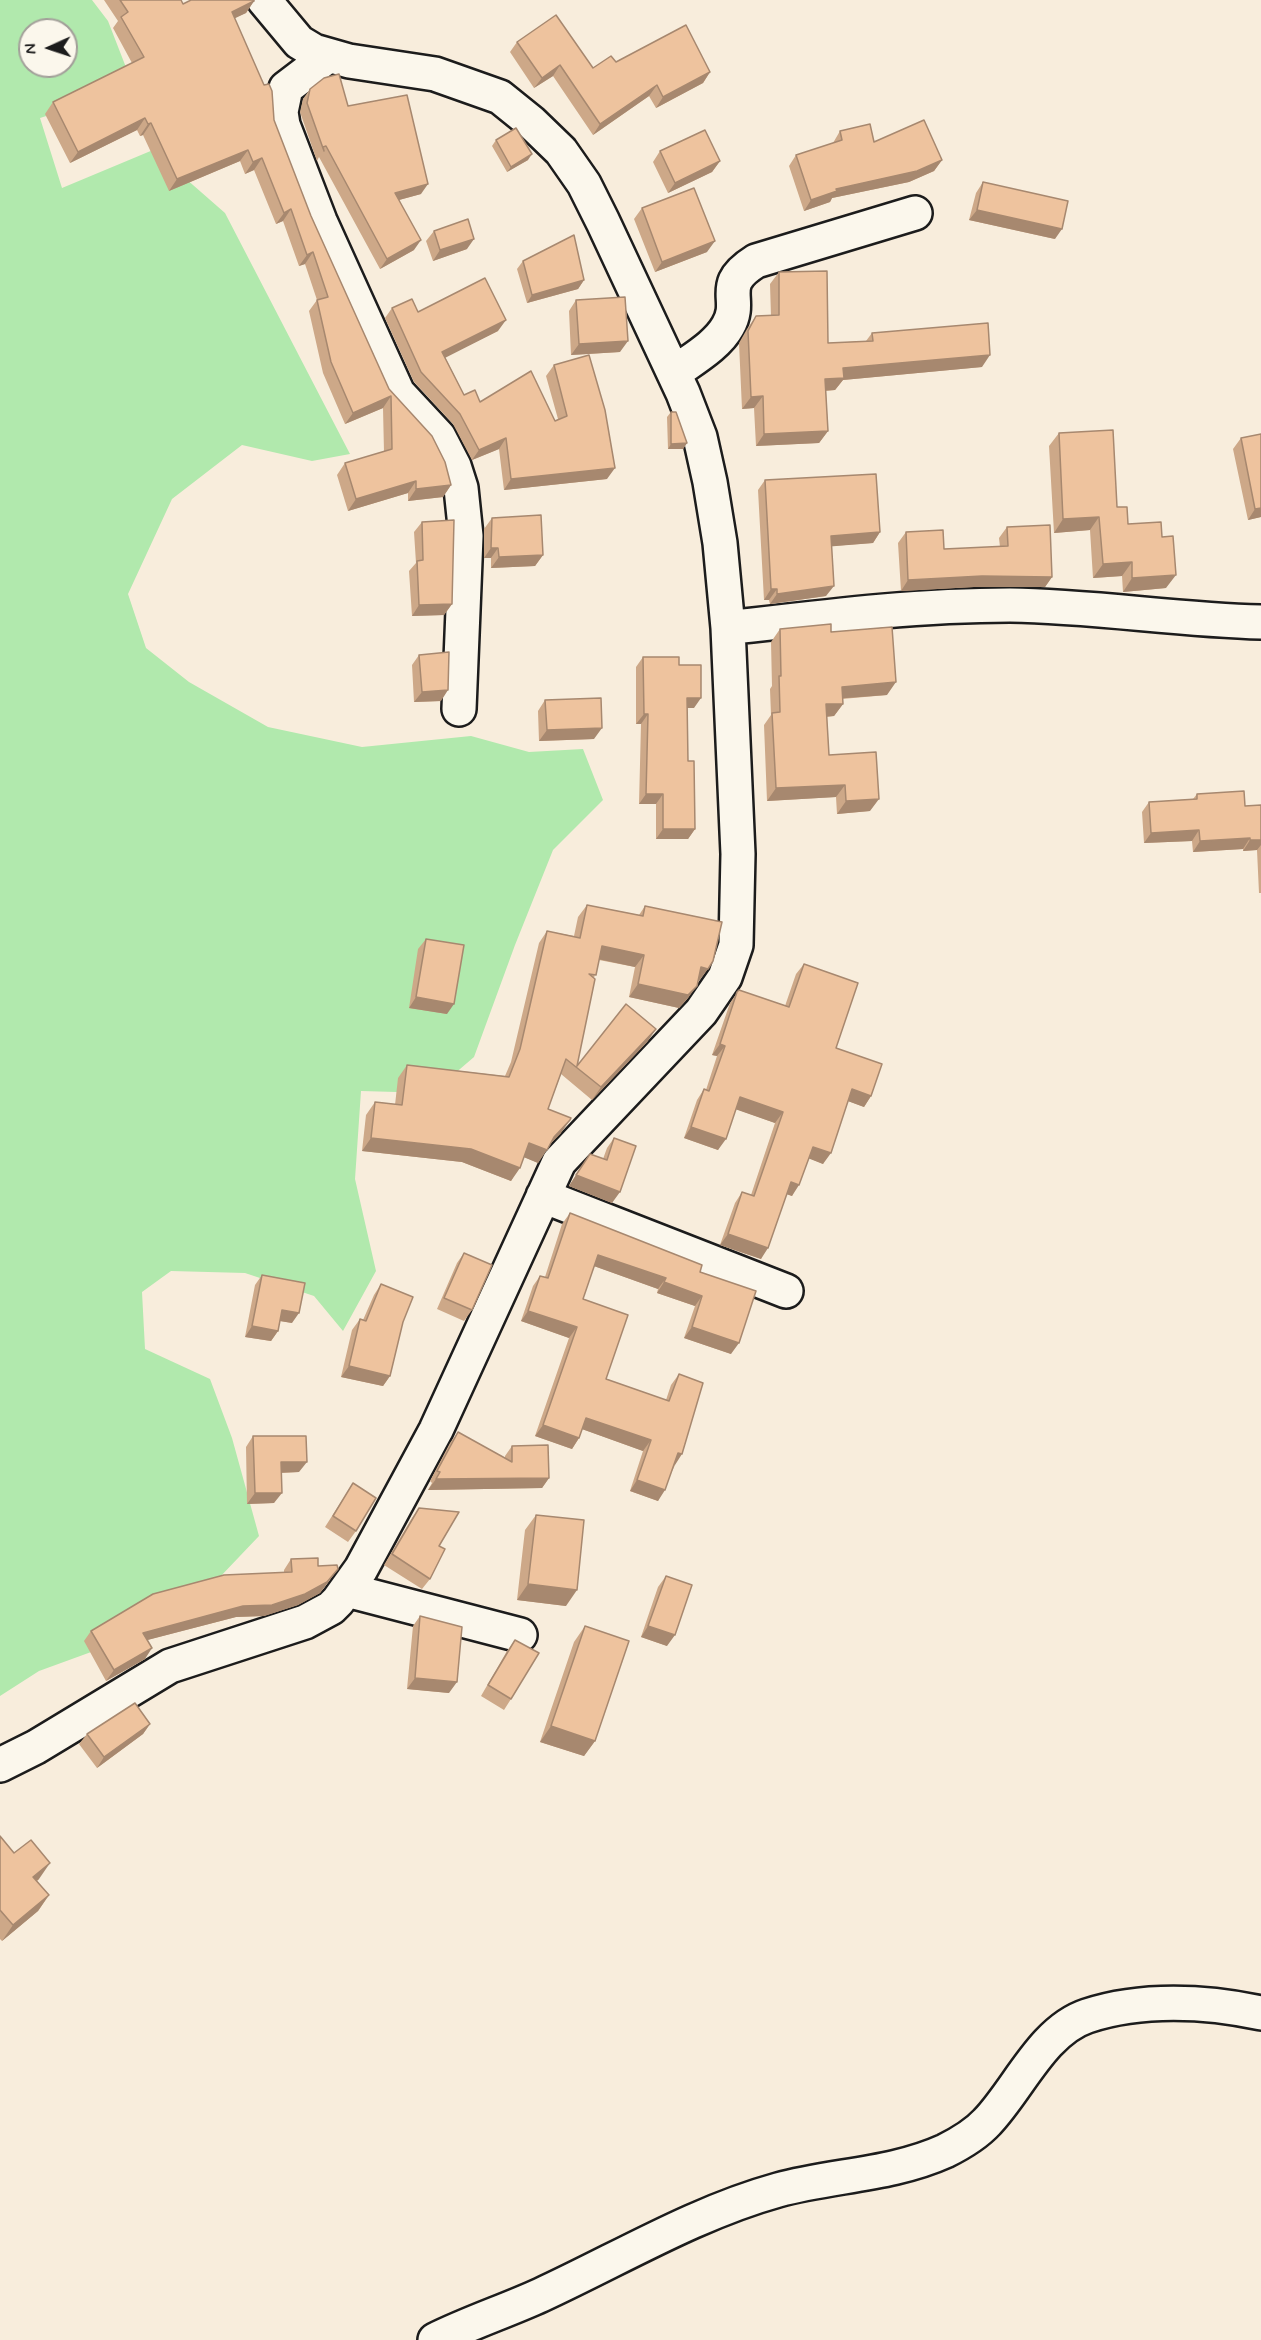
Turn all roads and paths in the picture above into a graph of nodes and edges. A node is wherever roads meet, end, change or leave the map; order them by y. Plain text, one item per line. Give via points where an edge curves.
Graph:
1 (264, 0) edge
2 (328, 56) junction
3 (915, 213) dead end
4 (674, 373) junction
5 (1261, 622) edge
6 (728, 628) junction
7 (459, 709) dead end
8 (543, 1196) junction
9 (786, 1291) dead end
10 (347, 1590) junction
11 (520, 1635) dead end
12 (0, 1765) edge
13 (1261, 2013) edge
14 (435, 2340) edge

1 - 2 street via 299,42
2 - 4 street via 435,74 470,85 500,97 531,122 561,151 584,184
2 - 7 street via 286,88 281,112 283,125 320,220 398,393 439,437 461,488 466,536
3 - 4 street via 756,261 740,271 732,287 729,326 714,343
4 - 6 street via 700,437 710,482
5 - 6 street via 1012,605 913,607
6 - 8 street via 738,854 736,945 732,960 701,1012 568,1150
8 - 9 street
8 - 10 street via 436,1430
10 - 11 street
10 - 12 street via 331,1608 312,1619 170,1666
13 - 14 street via 1204,2004 1139,2006 1078,2020 1056,2036 987,2122 945,2151 885,2170 778,2190 724,2209

